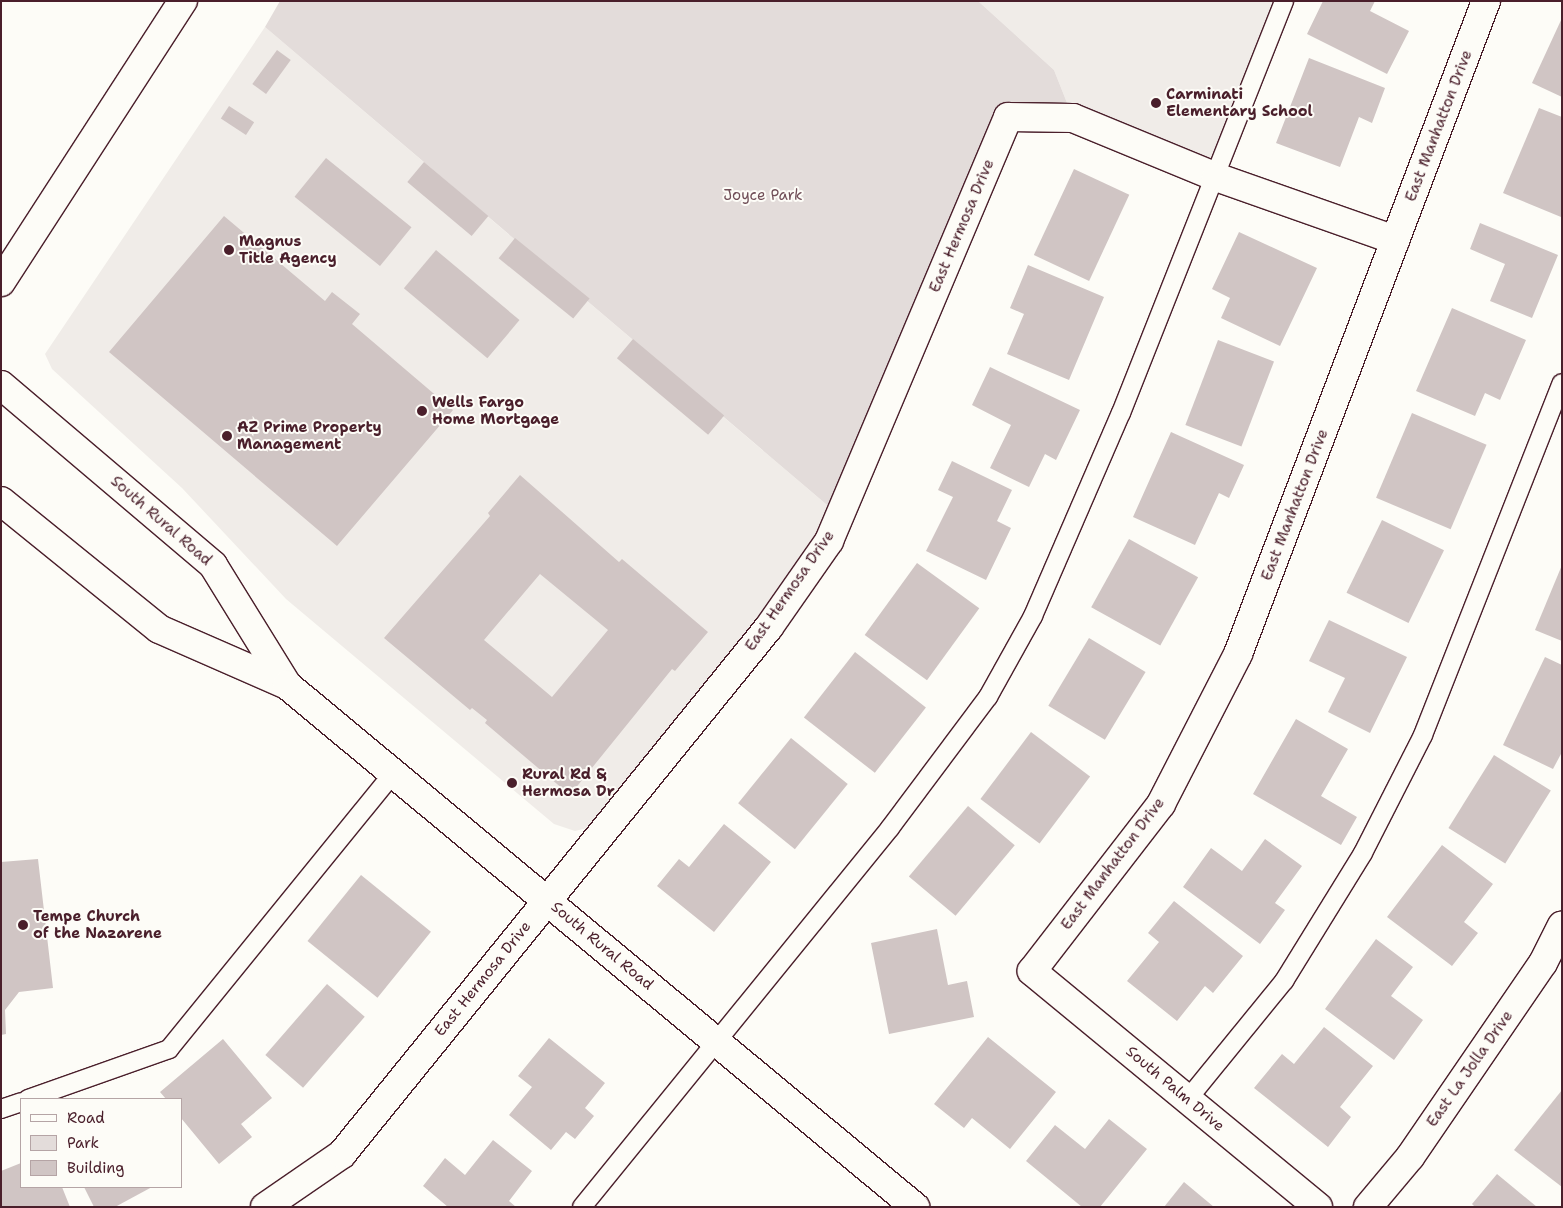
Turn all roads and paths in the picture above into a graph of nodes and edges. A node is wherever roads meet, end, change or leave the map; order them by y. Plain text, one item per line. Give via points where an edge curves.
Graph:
1 (183, 1) edge
2 (1284, 1) edge
3 (1486, 1) edge
4 (1216, 177) junction
5 (1395, 240) junction
6 (1, 282) edge
7 (1562, 383) edge
8 (1, 385) edge
9 (1, 501) edge
10 (287, 685) junction
11 (394, 772) junction
12 (548, 900) junction
13 (1562, 925) edge
14 (1032, 970) joint
15 (715, 1041) junction
16 (31, 1098) edge
17 (1187, 1100) junction
18 (20, 1102) edge
19 (1, 1109) edge
20 (265, 1207) edge
21 (582, 1207) edge
22 (916, 1207) edge
23 (1318, 1207) edge
24 (1368, 1207) edge

1 - 6 main road
2 - 4 lane
3 - 5 main road, East Manhatton Drive
4 - 5 main road, East Hermosa Drive
4 - 12 main road, East Hermosa Drive via 1073,118 1008,117 829,541 769,627
4 - 15 lane via 1121,413 1033,616 988,697 890,828
5 - 14 main road, East Manhatton Drive via 1238,654 1161,804
7 - 17 lane via 1423,735 1363,853 1284,981
8 - 10 main road, South Rural Road via 213,565
9 - 10 main road, South Rural Road via 160,630
10 - 11 main road, South Rural Road
11 - 12 main road, South Rural Road
11 - 16 lane via 170,1049
12 - 15 main road, South Rural Road
12 - 20 main road, East Hermosa Drive via 342,1154
13 - 24 main road, East La Jolla Drive via 1538,971 1410,1156
14 - 17 main road, South Palm Drive
15 - 21 lane
15 - 22 main road, South Rural Road
17 - 23 main road, South Palm Drive
18 - 19 lane

